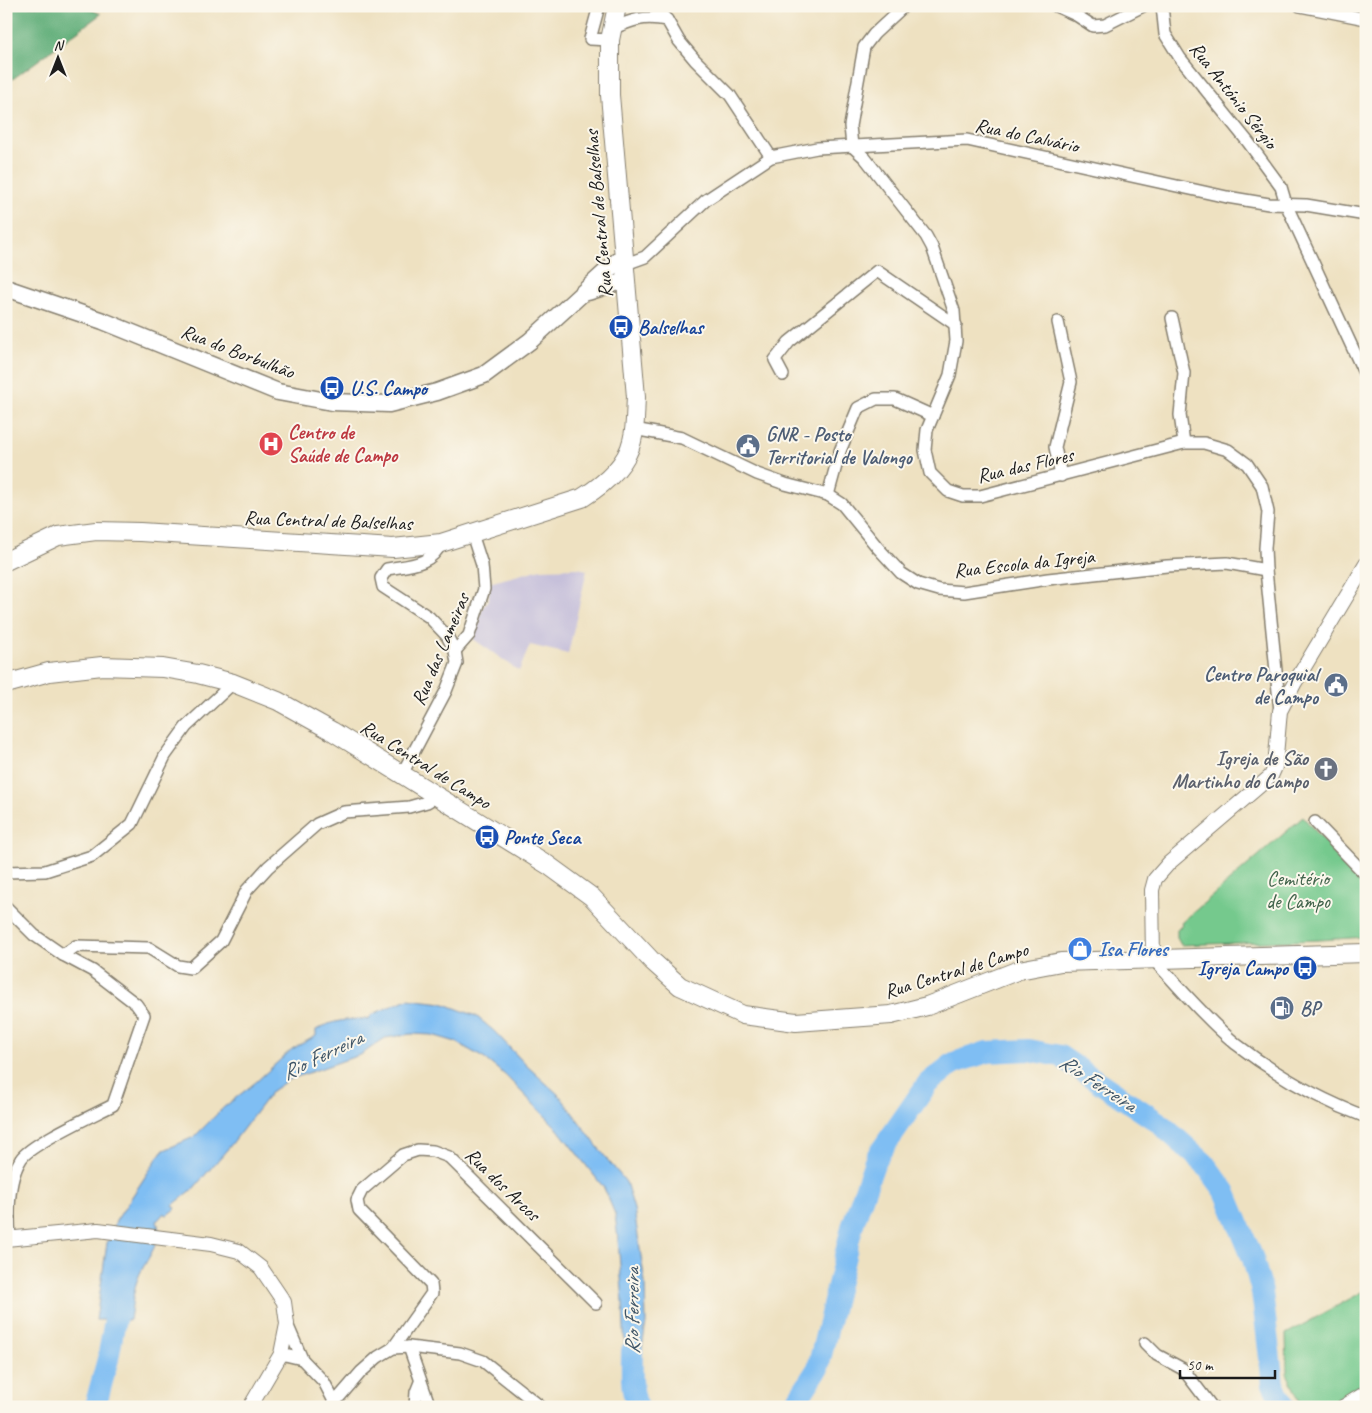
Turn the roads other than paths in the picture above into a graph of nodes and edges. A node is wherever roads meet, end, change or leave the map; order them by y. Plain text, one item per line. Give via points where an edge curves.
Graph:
1 (599, 6) edge
2 (616, 6) edge
3 (653, 6) edge
4 (904, 6) edge
5 (1056, 6) edge
6 (1144, 6) edge
7 (1162, 6) edge
8 (1300, 6) edge
9 (1366, 19) edge
10 (667, 20) junction
11 (611, 34) junction
12 (852, 146) junction
13 (771, 158) junction
14 (1286, 204) junction
15 (1366, 215) edge
16 (624, 267) junction
17 (599, 287) junction
18 (6, 288) edge
19 (581, 295) junction
20 (627, 298) junction
21 (1172, 318) dead end
22 (1058, 322) dead end
23 (956, 325) junction
24 (783, 375) dead end
25 (1366, 377) edge
26 (933, 416) junction
27 (634, 430) junction
28 (1184, 443) junction
29 (1061, 476) junction
30 (828, 495) junction
31 (472, 534) junction
32 (441, 544) junction
33 (8, 557) edge
34 (1366, 564) edge
35 (1266, 570) junction
36 (455, 651) junction
37 (233, 683) junction
38 (6, 684) edge
39 (1280, 711) junction
40 (402, 774) junction
41 (438, 796) junction
42 (1315, 822) dead end
43 (6, 872) edge
44 (1366, 875) edge
45 (6, 907) edge
46 (1366, 952) edge
47 (63, 956) junction
48 (1153, 959) junction
49 (1366, 1116) edge
50 (8, 1239) edge
51 (596, 1303) dead end
52 (287, 1324) junction
53 (1145, 1343) dead end
54 (409, 1347) junction
55 (393, 1348) junction
56 (281, 1354) junction
57 (302, 1359) junction
58 (420, 1382) junction
59 (1366, 1393) edge
60 (336, 1404) edge
61 (250, 1407) edge
62 (415, 1407) edge
63 (430, 1407) edge
64 (541, 1407) edge
65 (1212, 1407) edge
66 (1343, 1407) edge

1 - 11 street via 590,39
2 - 11 main road, Rua Central de Balselhas
3 - 10 street
4 - 12 street via 864,48 850,126
5 - 6 street via 1093,26 1105,25
7 - 14 street, Rua António Sérgio via 1164,34 1248,142 1281,188
8 - 9 street
10 - 11 street via 648,17 631,20
10 - 13 street via 679,41 730,96
11 - 16 main road, Rua Central de Balselhas via 610,96
12 - 13 street, Rua do Calvário via 817,148
12 - 14 street, Rua do Calvário via 967,140 1227,197
12 - 23 street, Rua das Flores via 926,236 954,311
13 - 16 street, Rua do Calvário via 706,200 645,257
14 - 15 street, Rua do Calvário
14 - 25 street, Rua António Sérgio
16 - 17 main road
16 - 19 main road, Rua do Borbulhão
16 - 20 main road, Rua Central de Balselhas
17 - 19 main road
17 - 20 main road
18 - 19 main road, Rua do Borbulhão via 103,320 278,392 332,402 388,404 437,392 484,375 530,342
20 - 27 main road, Rua Central de Balselhas via 636,397
21 - 28 street via 1184,372 1180,415
22 - 29 street via 1071,382 1055,447
23 - 24 street via 877,272 789,342 775,360
23 - 26 street, Rua das Flores via 950,375
26 - 29 street, Rua das Flores via 927,430 925,450 930,473 948,491 963,496 980,496
26 - 30 street via 895,399 876,399 858,408 840,451
27 - 30 street, Rua Escola da Igreja via 682,438 757,474
27 - 31 main road, Rua Central de Balselhas via 621,464 602,486 582,498
28 - 29 street, Rua das Flores
28 - 35 street, Rua das Flores via 1204,443 1228,450 1248,464 1262,486 1268,512
30 - 35 street, Rua Escola da Igreja via 842,504 900,573 918,584 939,590 964,592 1167,566 1227,563
31 - 32 main road, Rua Central de Balselhas
31 - 36 street, Rua das Lameiras via 482,565 484,589 469,635
32 - 33 main road, Rua Central de Balselhas via 393,548 96,530 58,536
32 - 36 street via 436,554 421,563 387,569 381,578 383,587 429,617 447,636
34 - 39 street
35 - 39 street
36 - 40 street, Rua das Lameiras via 457,663 446,691
37 - 38 main road, Rua Central de Campo via 163,668 102,666 49,672
37 - 40 main road, Rua Central de Campo via 278,701
37 - 43 street via 186,727 170,749 132,824 92,856 45,871
39 - 48 street via 1275,767 1271,776 1169,863 1155,879 1152,890
40 - 41 main road, Rua Central de Campo
41 - 47 street via 408,807 344,812 318,824 268,867 247,890 221,941 191,968 178,966 148,948 76,946
41 - 48 main road, Rua Central de Campo via 548,865 592,897 680,986 743,1015 796,1022 891,1015 927,1006 1019,970 1061,962
42 - 44 street
45 - 47 street
46 - 48 main road, Rua Central de Campo
47 - 50 street via 93,971 136,1004 144,1015 113,1105 37,1145 21,1158 11,1185
48 - 49 street via 1235,1043 1266,1066 1304,1090
50 - 52 street via 98,1230 239,1250 261,1268 284,1302
51 - 55 street, Rua dos Arcos via 449,1157 433,1150 418,1150 403,1155 362,1190 357,1200 360,1210 431,1284 432,1293
52 - 56 street
52 - 57 street
53 - 65 street via 1157,1355 1183,1369
54 - 55 street
54 - 58 street
54 - 64 street via 460,1352 483,1361
55 - 60 street via 361,1372
56 - 57 street
56 - 61 street
57 - 60 street via 324,1382
58 - 62 street
58 - 63 street
59 - 66 street

